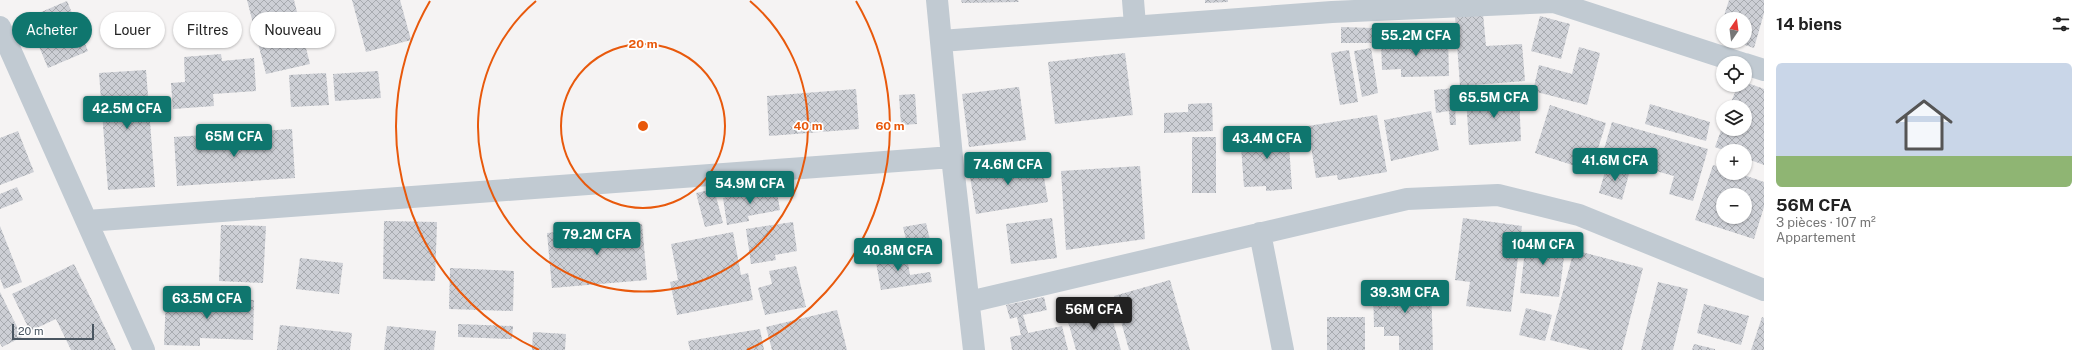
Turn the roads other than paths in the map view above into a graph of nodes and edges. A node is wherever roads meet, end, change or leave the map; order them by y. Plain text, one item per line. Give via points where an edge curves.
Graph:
1 (937, 0) edge
2 (1133, 0) edge
3 (1554, 1) edge
4 (1331, 6) edge
5 (1135, 26) junction
6 (0, 27) edge
7 (941, 41) junction
8 (1720, 56) edge
9 (1752, 66) edge
10 (1764, 70) edge
11 (952, 157) junction
12 (87, 221) junction
13 (1260, 234) junction
14 (1764, 290) edge
15 (969, 302) junction
16 (144, 350) edge
17 (974, 350) edge
18 (1283, 350) edge

1 - 7 street
2 - 5 street
3 - 4 street
3 - 8 street
4 - 5 street
5 - 7 street
6 - 12 street
7 - 11 street
9 - 10 street
11 - 12 street
11 - 15 street
12 - 16 street
13 - 14 street via 1408,198 1498,195 1579,215
13 - 15 street
13 - 18 street
15 - 17 street

